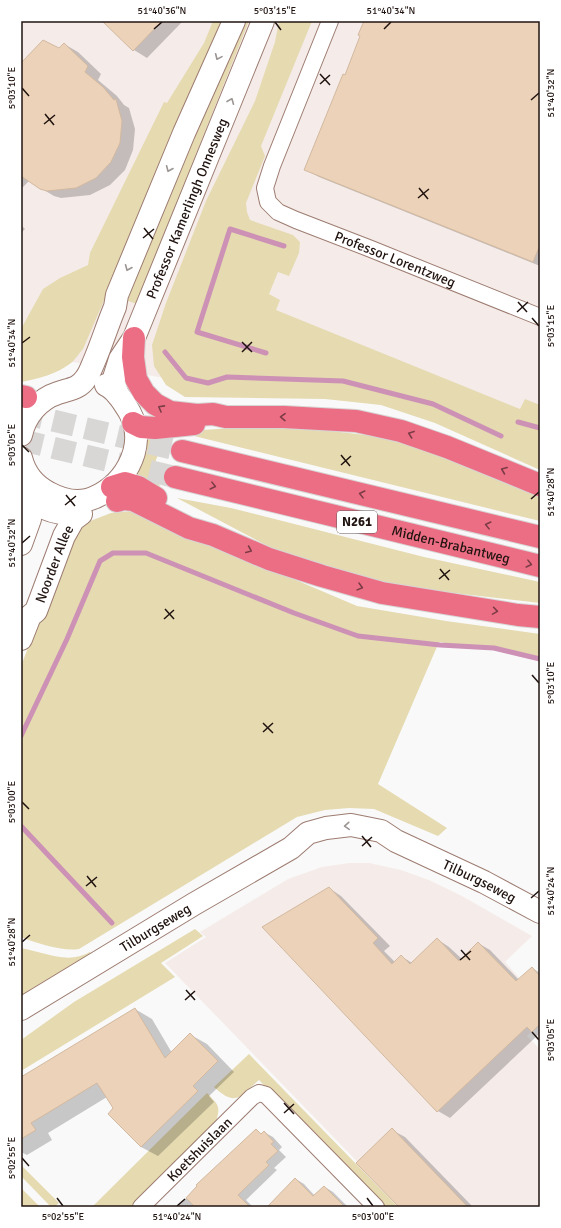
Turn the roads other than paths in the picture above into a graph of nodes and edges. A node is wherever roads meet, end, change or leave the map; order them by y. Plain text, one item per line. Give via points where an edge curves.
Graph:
1 (234, 21) edge
2 (330, 21) edge
3 (263, 22) edge
4 (540, 317) edge
5 (134, 338) junction
6 (78, 377) junction
7 (118, 395) junction
8 (23, 398) edge
9 (226, 417) junction
10 (133, 423) junction
11 (21, 435) edge
12 (182, 451) tunnel mouth
13 (21, 461) edge
14 (175, 477) tunnel mouth
15 (540, 485) edge
16 (25, 494) edge
17 (115, 494) junction
18 (73, 509) junction
19 (540, 537) edge
20 (21, 544) edge
21 (540, 566) edge
22 (540, 617) edge
23 (21, 639) edge
24 (540, 912) edge
25 (21, 1009) edge
26 (372, 1206) edge
27 (141, 1207) edge

1 -> 6 main road via 116,295 115,307
2 - 4 street, Professor Lorentzweg via 272,166 265,188 268,202 278,212 296,220
5 -> 3 main road, Professor Kamerlingh Onnesweg
5 - 7 main road, Professor Kamerlingh Onnesweg via 120,359 113,381
9 -> 5 highway via 213,414 178,414 155,404 144,393 136,379
6 - 7 main road via 109,386
6 - 8 main road via 42,385
6 - 11 main road via 76,388 46,398 32,410
7 - 10 main road
9 - 10 highway via 214,422 155,428
15 -> 9 highway via 447,447 401,431 364,422 284,417
10 - 17 main road via 136,443 132,460
19 -> 12 highway, Midden-Brabantweg / N261
13 - 18 main road via 29,477 36,484
14 -> 21 highway, Midden-Brabantweg / N261
16 - 18 main road via 44,508
16 - 20 main road via 30,519
17 - 18 main road via 93,512
17 -> 22 highway via 189,528 213,535 269,559 322,576 382,593
18 - 23 main road, Noorder Allee via 60,518 54,532 28,608 30,616
24 - 25 main road, Tilburgseweg via 484,882 396,841 346,840 291,848
26 - 27 street, Koetshuislaan via 266,1095 259,1093

